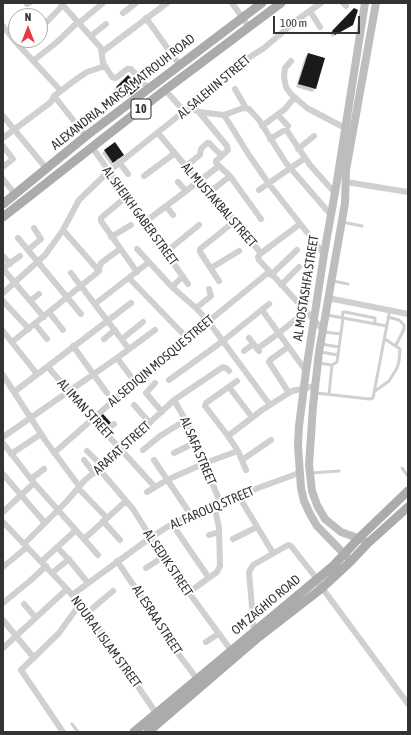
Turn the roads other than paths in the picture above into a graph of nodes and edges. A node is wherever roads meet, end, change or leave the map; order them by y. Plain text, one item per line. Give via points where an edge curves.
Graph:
1 (103, 3) edge
2 (136, 3) edge
3 (167, 3) edge
4 (232, 3) edge
5 (262, 3) edge
6 (280, 3) edge
7 (321, 3) edge
8 (364, 3) edge
9 (376, 3) edge
10 (62, 4) edge
11 (269, 6) edge
12 (310, 11) junction
13 (123, 14) dead end
14 (242, 17) junction
15 (146, 18) junction
16 (48, 20) edge
17 (79, 22) junction
18 (106, 24) dead end
19 (249, 27) junction
20 (320, 27) dead end
21 (91, 36) junction
22 (21, 48) edge
23 (102, 52) junction
24 (33, 61) junction
25 (291, 61) dead end
26 (179, 64) junction
27 (104, 66) junction
28 (148, 88) junction
29 (235, 89) dead end
30 (165, 90) junction
31 (60, 91) junction
32 (54, 96) junction
33 (294, 98) junction
34 (349, 102) junction
35 (359, 103) junction
36 (246, 108) junction
37 (187, 109) junction
38 (199, 112) junction
39 (224, 115) junction
40 (278, 115) junction
41 (3, 116) edge
42 (262, 126) junction
43 (288, 126) dead end
44 (345, 128) junction
45 (15, 130) junction
46 (158, 133) junction
47 (86, 136) junction
48 (314, 136) dead end
49 (3, 138) edge
50 (270, 139) junction
51 (3, 146) edge
52 (92, 147) junction
53 (298, 149) junction
54 (175, 153) junction
55 (222, 156) junction
56 (305, 158) junction
57 (119, 162) junction
58 (186, 166) junction
59 (219, 166) junction
60 (3, 167) edge
61 (46, 168) junction
62 (290, 169) junction
63 (108, 172) junction
64 (128, 174) dead end
65 (144, 176) dead end
66 (230, 176) junction
67 (3, 179) edge
68 (199, 180) junction
69 (178, 182) dead end
70 (346, 182) junction
71 (269, 184) junction
72 (259, 190) dead end
73 (186, 191) junction
74 (210, 192) junction
75 (408, 192) edge
76 (335, 193) junction
77 (15, 194) junction
78 (126, 197) junction
79 (3, 204) edge
80 (166, 206) junction
81 (173, 215) dead end
82 (331, 215) junction
83 (3, 217) edge
84 (262, 219) dead end
85 (235, 221) junction
86 (145, 222) junction
87 (342, 222) junction
88 (300, 224) junction
89 (131, 225) dead end
90 (199, 225) dead end
91 (362, 226) dead end
92 (34, 228) dead end
93 (63, 230) junction
94 (328, 230) junction
95 (340, 232) junction
96 (111, 237) junction
97 (18, 238) dead end
98 (120, 249) junction
99 (137, 249) dead end
100 (28, 250) junction
101 (297, 250) dead end
102 (238, 251) dead end
103 (166, 252) junction
104 (260, 254) junction
105 (324, 254) junction
106 (3, 256) edge
107 (20, 256) dead end
108 (38, 262) junction
109 (148, 262) junction
110 (10, 264) junction
111 (299, 267) dead end
112 (211, 268) junction
113 (3, 269) edge
114 (99, 271) junction
115 (137, 272) junction
116 (71, 273) dead end
117 (270, 273) junction
118 (183, 276) junction
119 (129, 278) junction
120 (331, 280) junction
121 (219, 281) dead end
122 (14, 283) junction
123 (188, 284) dead end
124 (348, 284) dead end
125 (281, 285) junction
126 (81, 286) junction
127 (172, 287) junction
128 (209, 289) dead end
129 (3, 293) edge
130 (39, 294) dead end
131 (68, 298) junction
132 (328, 298) junction
133 (3, 301) edge
134 (30, 301) junction
135 (131, 303) dead end
136 (95, 304) junction
137 (269, 304) dead end
138 (196, 308) junction
139 (390, 309) junction
140 (262, 310) junction
141 (49, 312) junction
142 (305, 312) junction
143 (80, 314) dead end
144 (408, 314) edge
145 (325, 315) junction
146 (44, 317) junction
147 (388, 317) junction
148 (343, 318) junction
149 (107, 320) junction
150 (313, 320) junction
151 (208, 321) junction
152 (143, 322) dead end
153 (35, 324) junction
154 (375, 324) junction
155 (387, 326) junction
156 (28, 329) junction
157 (63, 330) dead end
158 (115, 330) junction
159 (155, 330) dead end
160 (323, 331) junction
161 (3, 332) edge
162 (279, 333) junction
163 (341, 334) junction
164 (187, 338) junction
165 (249, 338) dead end
166 (47, 339) dead end
167 (104, 339) dead end
168 (122, 339) junction
169 (384, 339) junction
170 (223, 341) junction
171 (12, 342) junction
172 (396, 345) junction
173 (73, 346) junction
174 (288, 347) junction
175 (339, 347) junction
176 (256, 348) junction
177 (320, 348) junction
178 (129, 349) junction
179 (244, 351) dead end
180 (338, 355) junction
181 (117, 358) junction
182 (318, 362) junction
183 (332, 365) junction
184 (48, 367) junction
185 (228, 371) dead end
186 (306, 371) junction
187 (37, 374) junction
188 (94, 374) junction
189 (3, 375) edge
190 (170, 380) dead end
191 (237, 381) dead end
192 (135, 382) junction
193 (155, 383) dead end
194 (228, 387) junction
195 (303, 389) junction
196 (314, 389) junction
197 (375, 391) junction
198 (14, 392) junction
199 (69, 392) junction
200 (107, 393) dead end
201 (289, 393) junction
202 (329, 394) junction
203 (174, 400) junction
204 (134, 405) dead end
205 (270, 405) junction
206 (162, 412) junction
207 (252, 417) junction
208 (30, 418) junction
209 (93, 419) junction
210 (186, 420) junction
211 (150, 423) junction
212 (114, 424) dead end
213 (104, 431) junction
214 (41, 434) junction
215 (228, 436) junction
216 (3, 437) edge
217 (271, 440) dead end
218 (196, 442) junction
219 (3, 443) edge
220 (121, 449) junction
221 (143, 450) dead end
222 (87, 451) dead end
223 (238, 451) junction
224 (10, 453) junction
225 (54, 453) junction
226 (174, 453) dead end
227 (3, 457) edge
228 (84, 460) dead end
229 (154, 460) dead end
230 (242, 460) junction
231 (205, 463) junction
232 (402, 468) dead end
233 (44, 469) dead end
234 (98, 469) junction
235 (246, 470) dead end
236 (339, 471) dead end
237 (299, 473) junction
238 (309, 473) junction
239 (3, 474) edge
240 (408, 476) edge
241 (167, 480) junction
242 (32, 481) junction
243 (155, 486) junction
244 (78, 487) junction
245 (408, 491) edge
246 (147, 492) dead end
247 (21, 495) junction
248 (238, 495) junction
249 (126, 501) junction
250 (217, 503) junction
251 (408, 507) edge
252 (58, 510) junction
253 (3, 512) edge
254 (191, 515) junction
255 (105, 520) junction
256 (3, 522) edge
257 (45, 523) junction
258 (172, 524) junction
259 (257, 527) junction
260 (76, 530) junction
261 (219, 532) junction
262 (341, 532) junction
263 (209, 535) dead end
264 (150, 538) junction
265 (84, 539) junction
266 (233, 539) dead end
267 (120, 540) dead end
268 (363, 540) junction
269 (332, 542) junction
270 (25, 545) junction
271 (57, 547) junction
272 (273, 554) junction
273 (98, 555) dead end
274 (163, 557) junction
275 (348, 558) junction
276 (69, 559) junction
277 (117, 561) junction
278 (43, 564) junction
279 (3, 567) edge
280 (146, 568) dead end
281 (52, 573) junction
282 (209, 578) junction
283 (318, 582) junction
284 (88, 583) junction
285 (113, 591) dead end
286 (70, 592) junction
287 (188, 593) junction
288 (3, 603) edge
289 (24, 604) dead end
290 (80, 604) junction
291 (290, 607) junction
292 (87, 613) junction
293 (36, 618) junction
294 (3, 620) edge
295 (254, 631) junction
296 (218, 634) junction
297 (16, 636) junction
298 (206, 642) dead end
299 (3, 648) edge
300 (234, 654) junction
301 (34, 658) junction
302 (197, 679) junction
303 (408, 704) edge
304 (156, 713) junction
305 (72, 724) dead end
306 (63, 732) edge
307 (78, 732) edge
308 (134, 732) edge
309 (148, 732) edge

1 - 17 street
2 - 13 street
3 - 15 street
4 - 14 street
5 - 14 main road, ALEXANDRIA, MARSA MATROUH ROAD / 10
6 - 11 main road, ALEXANDRIA, MARSA MATROUH ROAD / 10
7 - 12 street, AL SALEHIN STREET
8 - 34 street, AL MOSTASHFA STREET
9 - 35 street, AL MOSTASHFA STREET
10 - 16 street
10 - 17 street
11 - 19 main road, ALEXANDRIA, MARSA MATROUH ROAD / 10
12 - 20 street
12 - 37 street, AL SALEHIN STREET via 264,48 236,66 221,82
14 - 19 street
14 - 26 main road, ALEXANDRIA, MARSA MATROUH ROAD / 10
15 - 23 street
15 - 26 street
17 - 21 street
17 - 24 street
18 - 21 street
19 - 30 main road, ALEXANDRIA, MARSA MATROUH ROAD / 10
21 - 23 street
22 - 24 street
23 - 27 street
24 - 31 street
25 - 33 street via 285,68 284,77 286,87
26 - 28 main road, ALEXANDRIA, MARSA MATROUH ROAD / 10
27 - 28 street via 114,78 131,69
27 - 31 street via 87,72
28 - 47 main road, ALEXANDRIA, MARSA MATROUH ROAD / 10
29 - 36 street
30 - 37 street
30 - 52 main road, ALEXANDRIA, MARSA MATROUH ROAD / 10
31 - 32 street
32 - 45 street via 52,102
32 - 47 street
33 - 40 street
33 - 44 street
34 - 35 street
34 - 44 street, AL MOSTASHFA STREET
35 - 70 street, AL MOSTASHFA STREET
36 - 39 street
36 - 42 street via 251,110
37 - 38 street
37 - 46 street, AL SALEHIN STREET
38 - 39 street
38 - 55 street via 228,148
39 - 71 street
40 - 42 street
40 - 43 street
41 - 45 street
42 - 50 street
44 - 76 street, AL MOSTASHFA STREET
45 - 49 street
45 - 61 street
46 - 54 street, AL MUSTAKBAL STREET
46 - 57 street, AL SALEHIN STREET
47 - 61 main road, ALEXANDRIA, MARSA MATROUH ROAD / 10
48 - 53 street
50 - 53 street via 286,131
50 - 62 street
51 - 60 street via 13,159
52 - 63 street, AL SHEIKH GABER STREET
52 - 83 main road, ALEXANDRIA, MARSA MATROUH ROAD / 10
53 - 56 street
54 - 58 street, AL MUSTAKBAL STREET
54 - 65 street
55 - 58 street via 209,143 201,149 200,155
55 - 59 street via 216,162
56 - 62 street
56 - 76 street
57 - 63 street, AL SALEHIN STREET
57 - 64 street
58 - 68 street, AL MUSTAKBAL STREET
59 - 66 street
59 - 68 street
61 - 77 main road, ALEXANDRIA, MARSA MATROUH ROAD / 10
62 - 71 street
62 - 82 street
63 - 78 street, AL SHEIKH GABER STREET
63 - 93 street, AL SALEHIN STREET via 79,200
66 - 74 street
66 - 84 street
67 - 77 street
68 - 73 street
68 - 74 street, AL MUSTAKBAL STREET
69 - 73 street
70 - 75 street
70 - 87 street, AL MOSTASHFA STREET
71 - 72 street
71 - 88 street
73 - 80 street
74 - 85 street, AL MUSTAKBAL STREET
76 - 82 street, AL MOSTASHFA STREET
77 - 79 main road, ALEXANDRIA, MARSA MATROUH ROAD / 10
78 - 86 street, AL SHEIKH GABER STREET
78 - 96 street via 101,218
80 - 81 street
80 - 86 street
82 - 94 street, AL MOSTASHFA STREET
85 - 104 street, AL MUSTAKBAL STREET
85 - 112 street via 200,248
86 - 103 street, AL SHEIKH GABER STREET
87 - 91 lane
87 - 95 street, AL MOSTASHFA STREET
88 - 104 street
88 - 105 street
89 - 96 street
90 - 103 street
92 - 100 street via 41,239
93 - 108 street, AL SALEHIN STREET
93 - 114 street
94 - 95 street
94 - 105 street, AL MOSTASHFA STREET
95 - 120 street, AL MOSTASHFA STREET
96 - 98 street
97 - 100 street
98 - 114 street via 101,262
98 - 115 street
99 - 109 street
100 - 108 street
101 - 117 street, AL SEDIQIN MOSQUE STREET
102 - 112 street
103 - 118 street, AL SHEIKH GABER STREET
104 - 117 street, AL MUSTAKBAL STREET via 258,259
105 - 150 street, AL MOSTASHFA STREET
106 - 110 street
107 - 110 street
108 - 122 street, AL SALEHIN STREET
108 - 131 street
109 - 115 street
109 - 127 street
110 - 113 street
111 - 125 street
112 - 121 street
113 - 122 street
114 - 126 street
115 - 119 street
116 - 126 street
117 - 125 street, AL MUSTAKBAL STREET
117 - 151 street, AL SEDIQIN MOSQUE STREET
118 - 123 street, AL SHEIKH GABER STREET
118 - 127 street
119 - 136 street
119 - 164 street
120 - 124 lane
120 - 132 street, AL MOSTASHFA STREET
122 - 129 street, AL SALEHIN STREET
122 - 134 street
125 - 142 street, AL MUSTAKBAL STREET
126 - 131 street
126 - 136 street
127 - 138 street
128 - 138 street via 211,296
130 - 134 street
131 - 141 street
131 - 143 street
132 - 139 street, AL MOSTASHFA STREET
132 - 145 street, AL MOSTASHFA STREET
133 - 156 street
134 - 146 street
135 - 149 street
136 - 149 street
137 - 140 street
138 - 151 street
139 - 144 street, AL MOSTASHFA STREET
139 - 147 lane
140 - 162 street
140 - 170 street
141 - 146 street
141 - 157 street
142 - 150 street, AL MUSTAKBAL STREET
142 - 162 street
145 - 148 lane
145 - 160 street, AL MOSTASHFA STREET
146 - 153 street
147 - 155 lane
147 - 172 lane via 399,320 404,325
148 - 154 lane
148 - 154 lane via 345,312 375,318
148 - 163 lane
149 - 158 street
149 - 173 street
150 - 160 street, AL MUSTAKBAL STREET
150 - 186 street, AL MOSTASHFA STREET
151 - 164 street, AL SEDIQIN MOSQUE STREET
151 - 170 street
152 - 168 street
153 - 156 street
153 - 166 street
154 - 155 lane
155 - 169 lane
156 - 171 street
158 - 167 street
158 - 168 street
159 - 178 street
160 - 163 lane
160 - 177 street, AL MOSTASHFA STREET
161 - 171 street
162 - 174 street
162 - 176 street
163 - 175 lane
164 - 192 street, AL SEDIQIN MOSQUE STREET
165 - 176 street
168 - 178 street
169 - 172 lane
169 - 197 lane
170 - 190 street
170 - 205 street
171 - 187 street
172 - 197 lane via 401,351 397,368 389,381
173 - 184 street
173 - 188 street
174 - 186 street
174 - 201 street via 269,362
175 - 177 lane
175 - 180 lane
176 - 179 street
177 - 180 lane
177 - 182 street, AL MOSTASHFA STREET
178 - 181 street
180 - 183 lane via 337,362
181 - 188 street
181 - 192 street
182 - 183 lane
182 - 196 street, AL MOSTASHFA STREET
183 - 202 lane
184 - 187 street
184 - 199 street, AL IMAN STREET
185 - 203 street, ARAFAT STREET via 223,367
186 - 195 street, AL MOSTASHFA STREET
187 - 198 street
188 - 199 street
188 - 200 street
189 - 198 street
191 - 194 street
192 - 209 street, AL SEDIQIN MOSQUE STREET
193 - 206 street via 146,393
194 - 207 street
194 - 215 street via 205,406
195 - 196 street
195 - 201 street
195 - 237 street, AL MOSTASHFA STREET via 298,426
196 - 202 lane
196 - 238 street, AL MOSTASHFA STREET
197 - 202 lane via 371,399
198 - 208 street
199 - 208 street
199 - 209 street, AL IMAN STREET
201 - 205 street
203 - 206 street, ARAFAT STREET
203 - 210 street, AL SAFA STREET
204 - 211 street
205 - 207 street
206 - 211 street, ARAFAT STREET
207 - 215 street
208 - 214 street
208 - 216 street
209 - 213 street, AL IMAN STREET
209 - 225 street, AL SEDIQIN MOSQUE STREET
210 - 218 street, AL SAFA STREET
210 - 221 street
211 - 220 street, ARAFAT STREET
212 - 213 street
213 - 220 street, AL IMAN STREET
214 - 224 street
214 - 225 street
215 - 223 street
217 - 230 street
218 - 226 street
218 - 231 street, AL SAFA STREET
219 - 224 street
220 - 234 street, ARAFAT STREET
220 - 243 street, AL IMAN STREET
222 - 234 street
223 - 230 street
223 - 231 street
224 - 227 street
224 - 242 street
225 - 244 street
228 - 234 street
229 - 241 street
230 - 235 street
231 - 241 street
231 - 250 street, AL SAFA STREET
232 - 240 lane
233 - 242 street
234 - 244 street, ARAFAT STREET
234 - 249 street, AL SEDIK STREET
236 - 238 lane
237 - 248 street, AL FAROUQ STREET
237 - 269 street, AL MOSTASHFA STREET via 304,502 317,526
238 - 262 street, AL MOSTASHFA STREET via 312,491 321,512 325,519
239 - 247 street
241 - 243 street
241 - 254 street
242 - 247 street
242 - 252 street
243 - 246 street
244 - 252 street, ARAFAT STREET
244 - 255 street
245 - 268 main road, OM ZAGHIO ROAD
247 - 253 street
247 - 257 street
248 - 250 street, AL FAROUQ STREET
248 - 259 street
249 - 255 street
249 - 264 street, AL SEDIK STREET
250 - 254 street, AL FAROUQ STREET
250 - 261 street, AL SAFA STREET
251 - 268 main road, OM ZAGHIO ROAD
252 - 257 street, ARAFAT STREET
252 - 260 street
254 - 258 street, AL FAROUQ STREET
255 - 265 street
255 - 267 street
256 - 270 street, NOUR AL ISLAM STREET
257 - 270 street, ARAFAT STREET
258 - 264 street, AL FAROUQ STREET
258 - 282 street
259 - 266 street
259 - 272 street
260 - 265 street
260 - 271 street
261 - 263 street
261 - 282 street, AL SAFA STREET via 220,566
262 - 268 street, AL MOSTASHFA STREET
262 - 269 street
264 - 274 street, AL SEDIK STREET
264 - 277 street, AL FAROUQ STREET
265 - 273 street
268 - 275 main road, OM ZAGHIO ROAD
269 - 275 street, AL MOSTASHFA STREET
270 - 278 street, NOUR AL ISLAM STREET
270 - 279 street, ARAFAT STREET
271 - 276 street
271 - 278 street
272 - 283 street via 288,545 291,546
272 - 295 street via 253,565 249,572
274 - 280 street
274 - 287 street, AL SEDIK STREET
275 - 283 main road, OM ZAGHIO ROAD
276 - 281 street
276 - 284 street
277 - 284 street, AL FAROUQ STREET
277 - 302 street, AL ESRAA STREET
278 - 281 street, NOUR AL ISLAM STREET
278 - 288 street via 31,580
281 - 286 street, NOUR AL ISLAM STREET
282 - 287 street
283 - 291 main road, OM ZAGHIO ROAD
283 - 303 street
284 - 286 street, AL FAROUQ STREET
285 - 292 street
286 - 290 street, NOUR AL ISLAM STREET
286 - 293 street, AL FAROUQ STREET
287 - 296 street, AL SEDIK STREET
289 - 293 street
290 - 292 street, NOUR AL ISLAM STREET
290 - 301 street via 59,633
291 - 295 main road, OM ZAGHIO ROAD
291 - 300 main road, OM ZAGHIO ROAD via 255,640
292 - 304 street, NOUR AL ISLAM STREET
293 - 297 street, AL FAROUQ STREET
294 - 297 street
295 - 300 main road, OM ZAGHIO ROAD
296 - 298 street
296 - 300 street, AL SEDIK STREET
297 - 299 street, AL FAROUQ STREET
297 - 301 street
300 - 302 main road, OM ZAGHIO ROAD
300 - 309 main road, OM ZAGHIO ROAD
301 - 306 street via 21,672
302 - 304 main road, OM ZAGHIO ROAD
304 - 308 main road, OM ZAGHIO ROAD
305 - 307 lane

